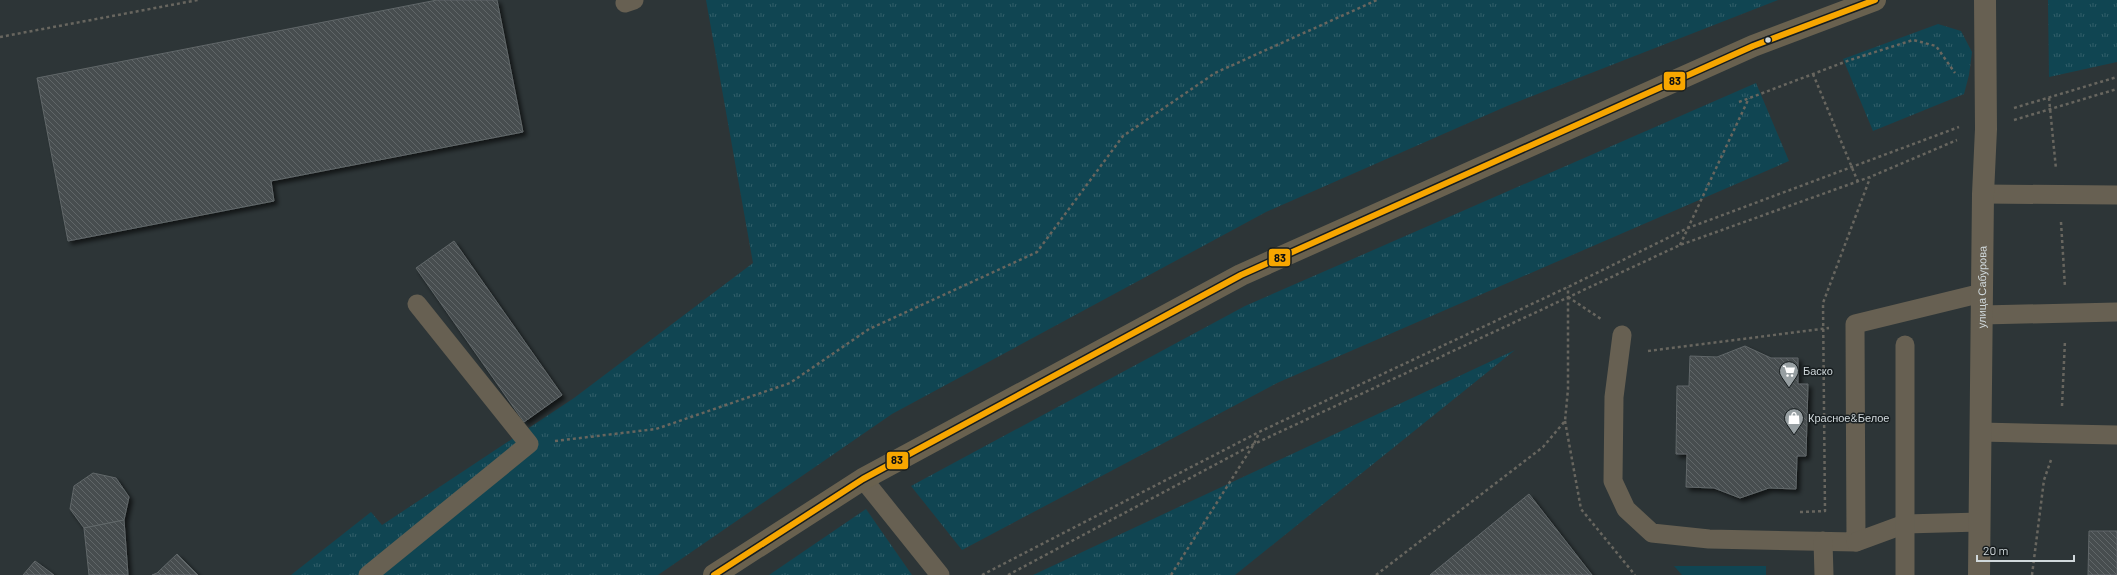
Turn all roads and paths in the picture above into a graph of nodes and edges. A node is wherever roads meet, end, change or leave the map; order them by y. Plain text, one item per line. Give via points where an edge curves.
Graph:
1 (198, 0) edge
2 (1377, 0) edge
3 (1875, 0) edge
4 (1985, 0) edge
5 (0, 37) edge
6 (1813, 74) junction
7 (2117, 77) edge
8 (1956, 78) dead end
9 (2117, 89) edge
10 (1749, 98) junction
11 (1739, 102) dead end
12 (1960, 120) dead end
13 (1985, 123) junction
14 (1960, 127) junction
15 (1961, 139) junction
16 (1960, 146) dead end
17 (1852, 167) junction
18 (1870, 177) junction
19 (1858, 182) junction
20 (1983, 194) junction
21 (2117, 195) edge
22 (1688, 228) junction
23 (1680, 246) junction
24 (1568, 287) junction
25 (1982, 293) junction
26 (1568, 297) junction
27 (417, 304) dead end
28 (2117, 312) edge
29 (1982, 315) junction
30 (1855, 324) junction
31 (1824, 329) junction
32 (1622, 335) junction
33 (1905, 345) dead end
34 (1565, 421) junction
35 (1259, 432) junction
36 (1980, 432) junction
37 (2117, 434) edge
38 (529, 444) junction
39 (1254, 444) junction
40 (863, 479) junction
41 (1794, 512) dead end
42 (1980, 522) junction
43 (1905, 524) junction
44 (1823, 541) junction
45 (1856, 542) junction
46 (368, 575) edge
47 (714, 575) edge
48 (940, 575) edge
49 (982, 575) edge
50 (1008, 575) edge
51 (1171, 575) edge
52 (1376, 575) edge
53 (1635, 575) edge
54 (1824, 575) edge
55 (1905, 575) edge
56 (1979, 575) edge

1 - 5 path
2 - 38 path via 1215,73 1123,136 1037,252 869,329 790,383 656,429
3 - 40 main road via 1753,46 1241,275
4 - 13 street, улица Сабурова
6 - 8 path via 1913,40 1936,46 1955,70
6 - 10 path
6 - 17 path
7 - 13 path
9 - 13 path
10 - 11 path
10 - 22 path
12 - 14 path
13 - 15 path
13 - 20 street, улица Сабурова
14 - 15 path
14 - 17 path
15 - 16 path
15 - 18 path
17 - 19 path
17 - 22 path
18 - 19 path
18 - 31 path via 1823,303
19 - 23 path
20 - 21 lane
20 - 25 street, улица Сабурова
22 - 23 path
22 - 24 path
23 - 26 path
24 - 26 path
24 - 35 path
25 - 29 street, улица Сабурова
25 - 30 lane
26 - 32 path
26 - 34 path via 1568,389
26 - 39 path
27 - 38 lane
28 - 29 lane
29 - 36 street, улица Сабурова
30 - 31 path
30 - 45 lane
31 - 32 path via 1644,351
31 - 41 path via 1825,511
32 - 44 lane via 1614,397 1613,481 1626,509 1652,533 1709,539
33 - 43 lane
34 - 52 path via 1543,447
34 - 53 path via 1581,509
35 - 39 path
35 - 49 path
36 - 37 lane
36 - 42 street, улица Сабурова
38 - 46 lane
39 - 50 path
39 - 51 path
40 - 47 main road
40 - 48 lane
42 - 43 lane
42 - 56 street, улица Сабурова
43 - 45 lane
43 - 55 lane
44 - 45 lane
44 - 54 lane

